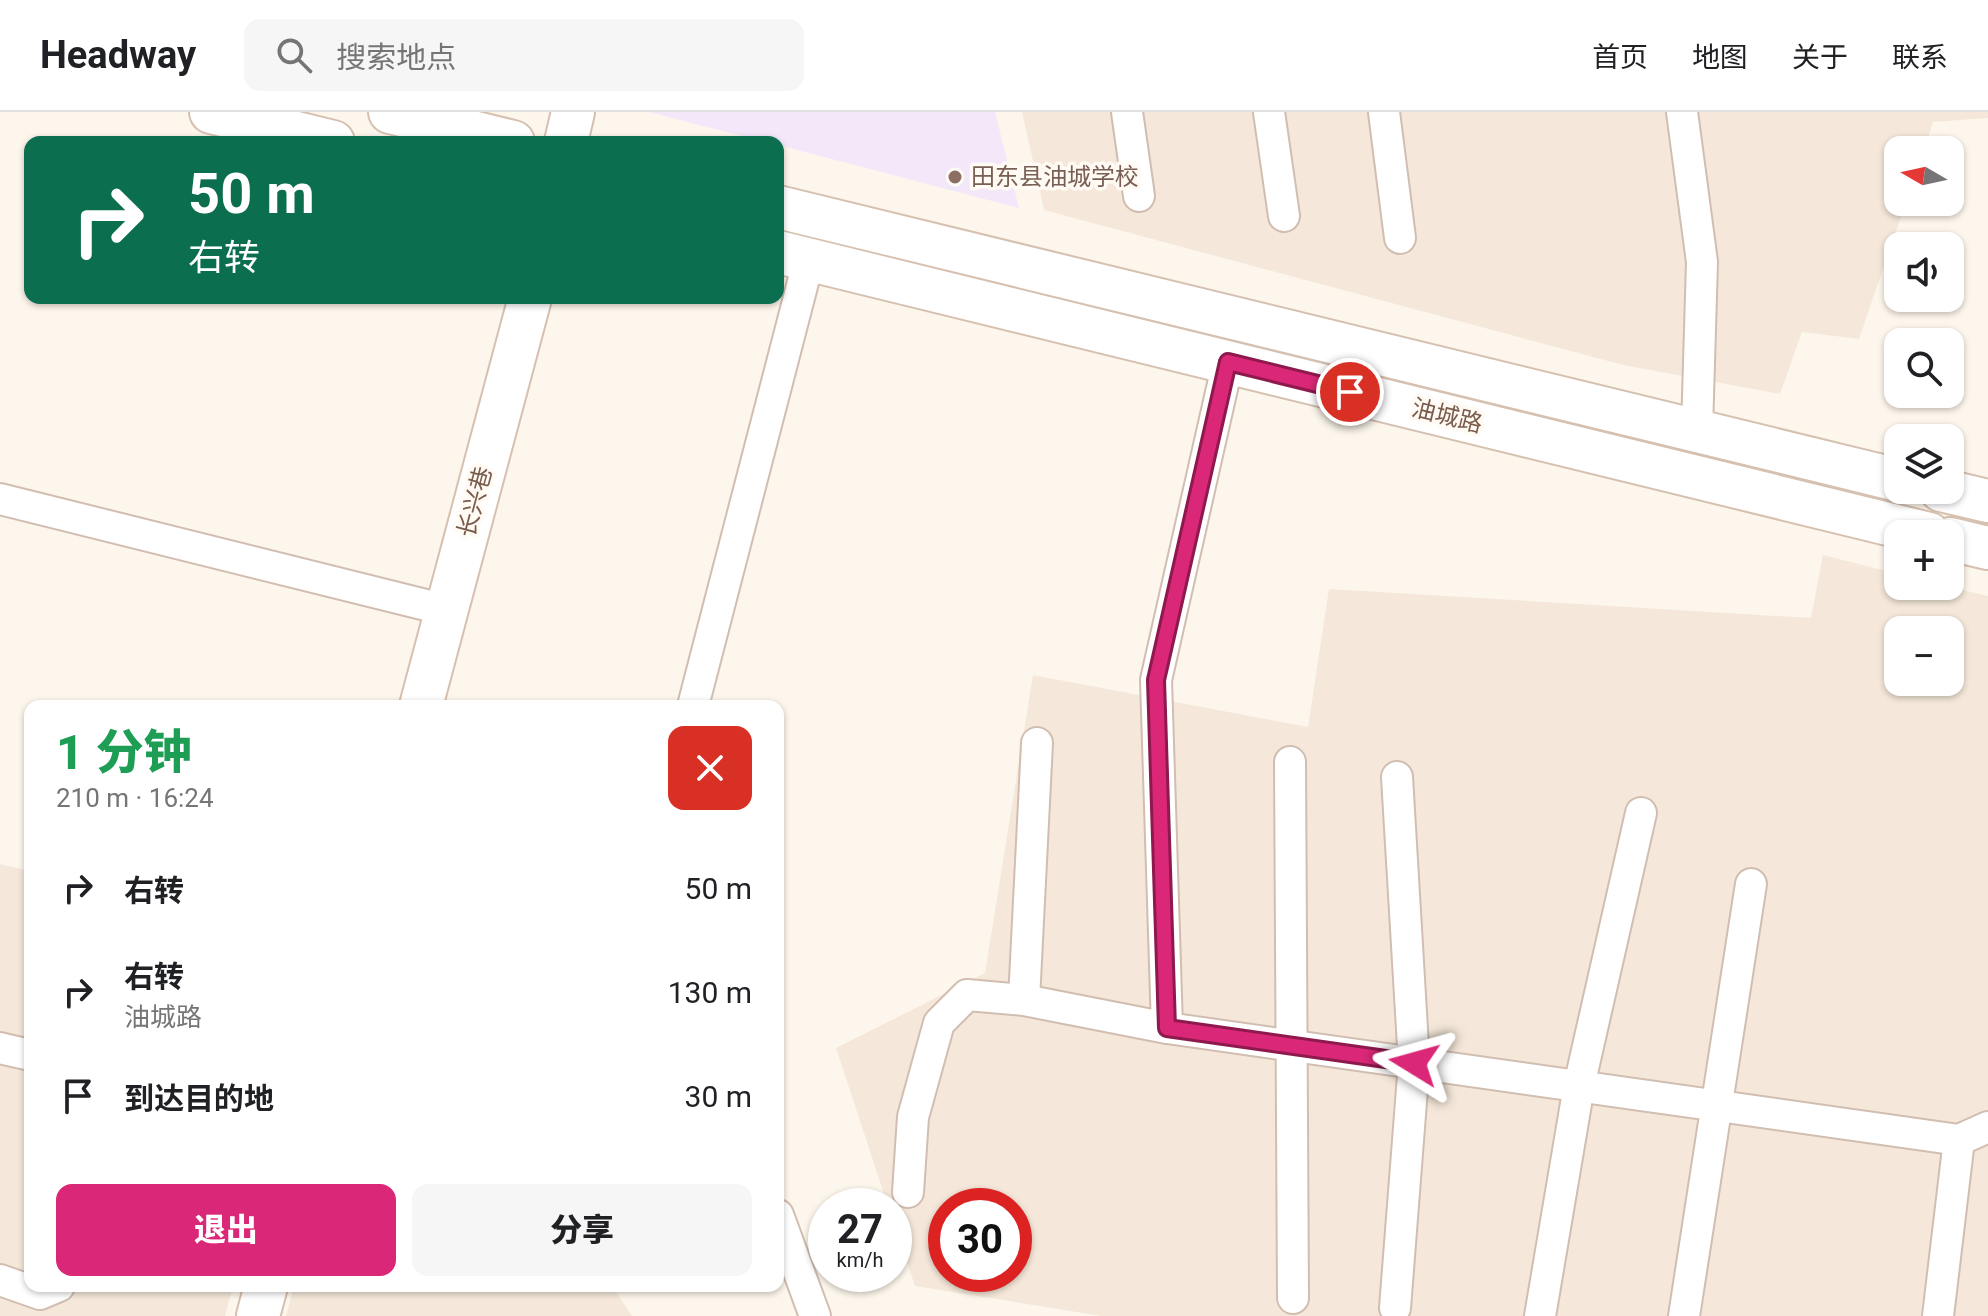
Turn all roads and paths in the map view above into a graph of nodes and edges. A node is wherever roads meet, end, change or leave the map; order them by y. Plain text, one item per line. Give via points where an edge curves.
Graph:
1 (211, 112) edge
2 (390, 112) edge
3 (573, 112) edge
4 (1127, 112) edge
5 (1269, 112) edge
6 (1384, 112) edge
7 (1682, 112) edge
8 (309, 136) edge
9 (488, 136) edge
10 (567, 136) edge
11 (1139, 196) dead end
12 (784, 208) edge
13 (1284, 216) dead end
14 (1400, 238) dead end
15 (794, 256) edge
16 (784, 301) edge
17 (528, 304) edge
18 (783, 304) edge
19 (1228, 362) junction
20 (1697, 430) junction
21 (1884, 477) edge
22 (1964, 495) edge
23 (0, 499) edge
24 (1988, 501) edge
25 (1884, 523) edge
26 (1964, 542) edge
27 (1988, 548) edge
28 (446, 610) junction
29 (423, 700) edge
30 (694, 700) edge
31 (1037, 743) dead end
32 (1290, 762) dead end
33 (1397, 777) dead end
34 (1641, 813) dead end
35 (1751, 884) dead end
36 (1024, 1000) junction
37 (1167, 1028) junction
38 (1289, 1045) junction
39 (0, 1048) edge
40 (24, 1054) edge
41 (1414, 1063) junction
42 (1579, 1086) junction
43 (1716, 1106) junction
44 (1988, 1127) edge
45 (1959, 1140) junction
46 (908, 1188) edge
47 (784, 1231) edge
48 (0, 1280) edge
49 (24, 1288) edge
50 (264, 1292) edge
51 (1293, 1298) dead end
52 (1395, 1308) dead end
53 (258, 1316) edge
54 (815, 1316) edge
55 (1540, 1316) edge
56 (1684, 1316) edge
57 (1938, 1316) edge

1 - 8 main road
2 - 9 main road
3 - 10 main road
4 - 11 street
5 - 13 street
6 - 14 street
7 - 20 street via 1702,262
12 - 20 main road, 油城路
15 - 16 street
15 - 19 main road, 油城路
17 - 28 main road, 长兴巷
18 - 30 street
19 - 25 main road, 油城路
19 - 37 street via 1156,680
20 - 21 main road, 油城路
22 - 24 main road
23 - 28 street
26 - 27 main road
28 - 29 main road, 长兴巷
31 - 36 street
32 - 38 street
33 - 41 street
34 - 42 street
35 - 43 street
36 - 37 street
36 - 46 street via 967,995 939,1023 913,1117
37 - 38 street
38 - 41 street
38 - 51 street
39 - 40 street
41 - 42 street
41 - 52 street
42 - 43 street
42 - 55 street
43 - 45 street
43 - 56 street
44 - 45 street
45 - 57 street
47 - 54 street
48 - 49 street
50 - 53 main road

